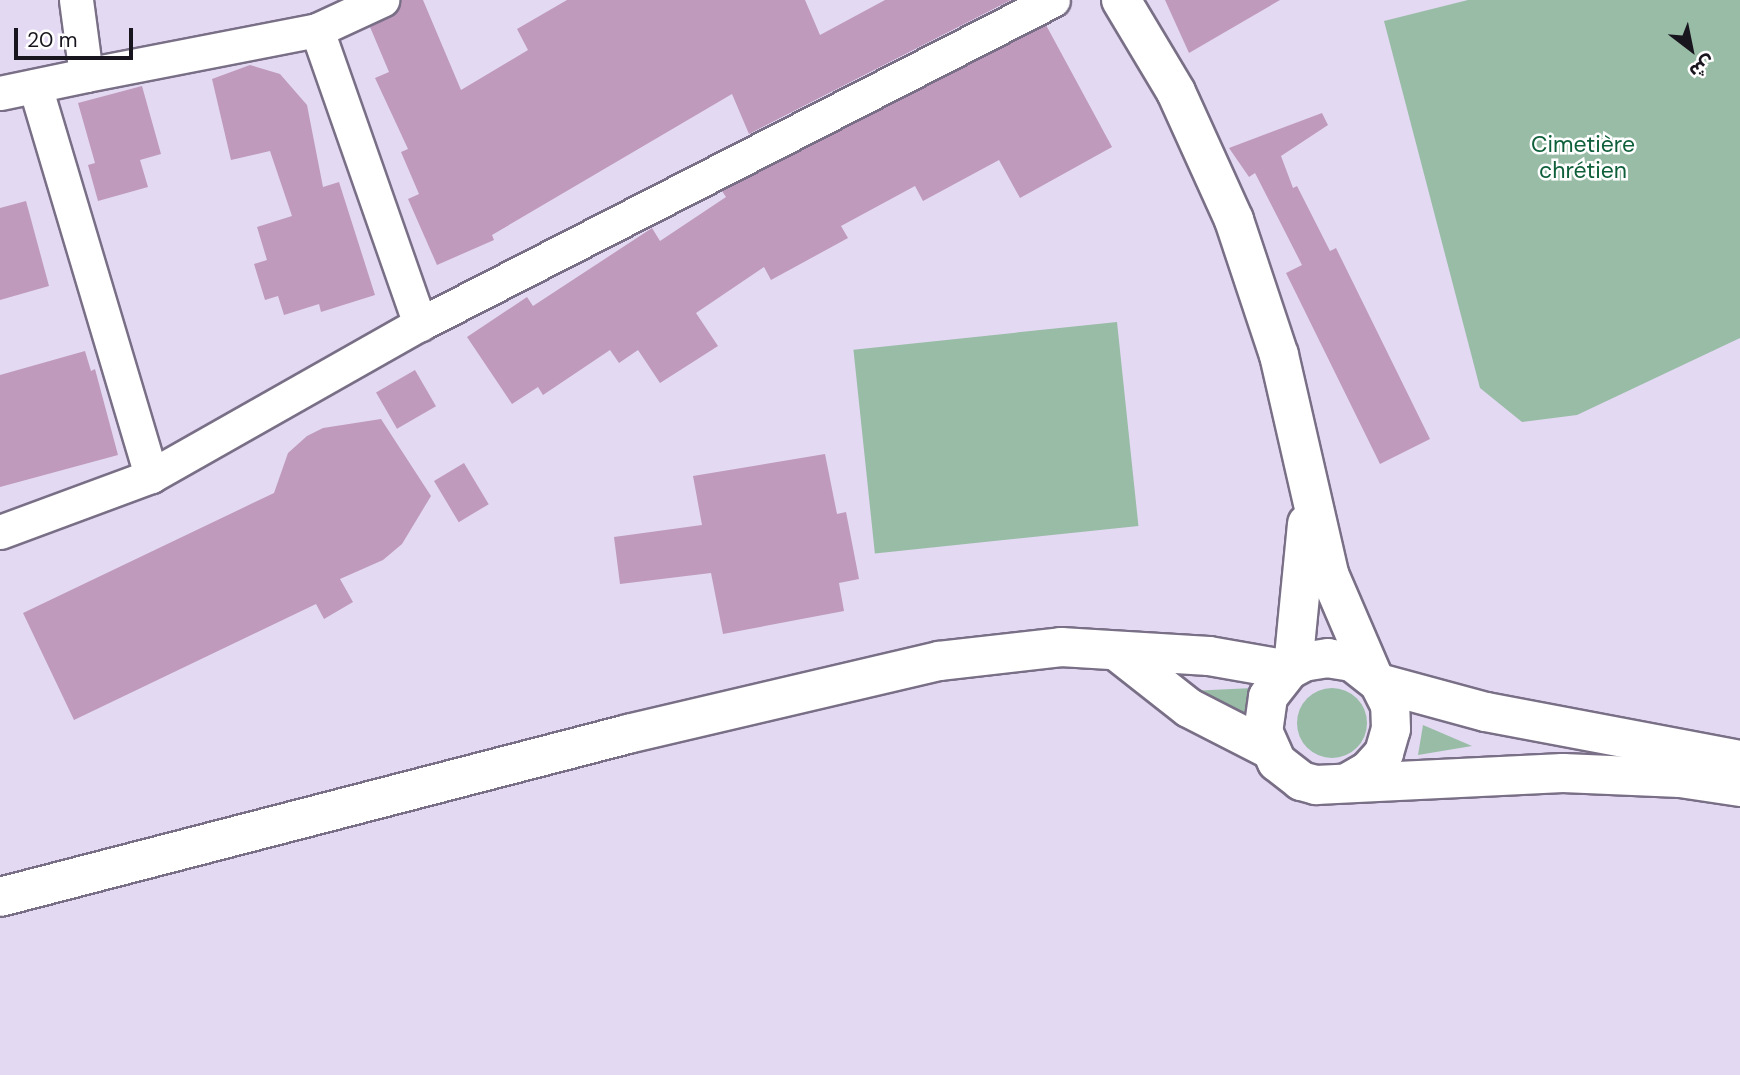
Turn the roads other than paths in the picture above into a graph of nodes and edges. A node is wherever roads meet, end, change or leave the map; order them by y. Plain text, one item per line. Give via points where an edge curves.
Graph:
1 (76, 0) edge
2 (382, 0) edge
3 (1121, 0) edge
4 (1047, 1) edge
5 (317, 30) junction
6 (86, 75) junction
7 (35, 86) junction
8 (0, 93) edge
9 (420, 324) junction
10 (151, 476) junction
11 (1309, 494) junction
12 (0, 532) edge
13 (1119, 653) junction
14 (1291, 669) junction
15 (1376, 679) junction
16 (1269, 749) junction
17 (1740, 760) edge
18 (1347, 783) junction
19 (1740, 787) edge
20 (0, 897) edge

1 - 6 street
2 - 5 street
3 - 11 main road via 1176,92 1234,220 1279,355
4 - 9 street
5 - 6 street
5 - 9 street
6 - 7 street
7 - 8 street
7 - 10 street
9 - 10 street
10 - 12 street
11 - 14 main road
11 - 15 main road via 1329,574
13 - 14 main road via 1209,656
13 - 16 main road via 1189,708
13 - 20 main road via 1061,647 939,661 628,734
14 - 15 main road via 1328,657 1352,662
14 - 16 main road via 1272,690 1264,714
15 - 17 main road via 1486,712
15 - 18 main road via 1390,705 1391,729 1384,752 1368,771
16 - 18 main road via 1277,762 1301,781 1332,786
18 - 19 main road via 1563,773 1680,778

